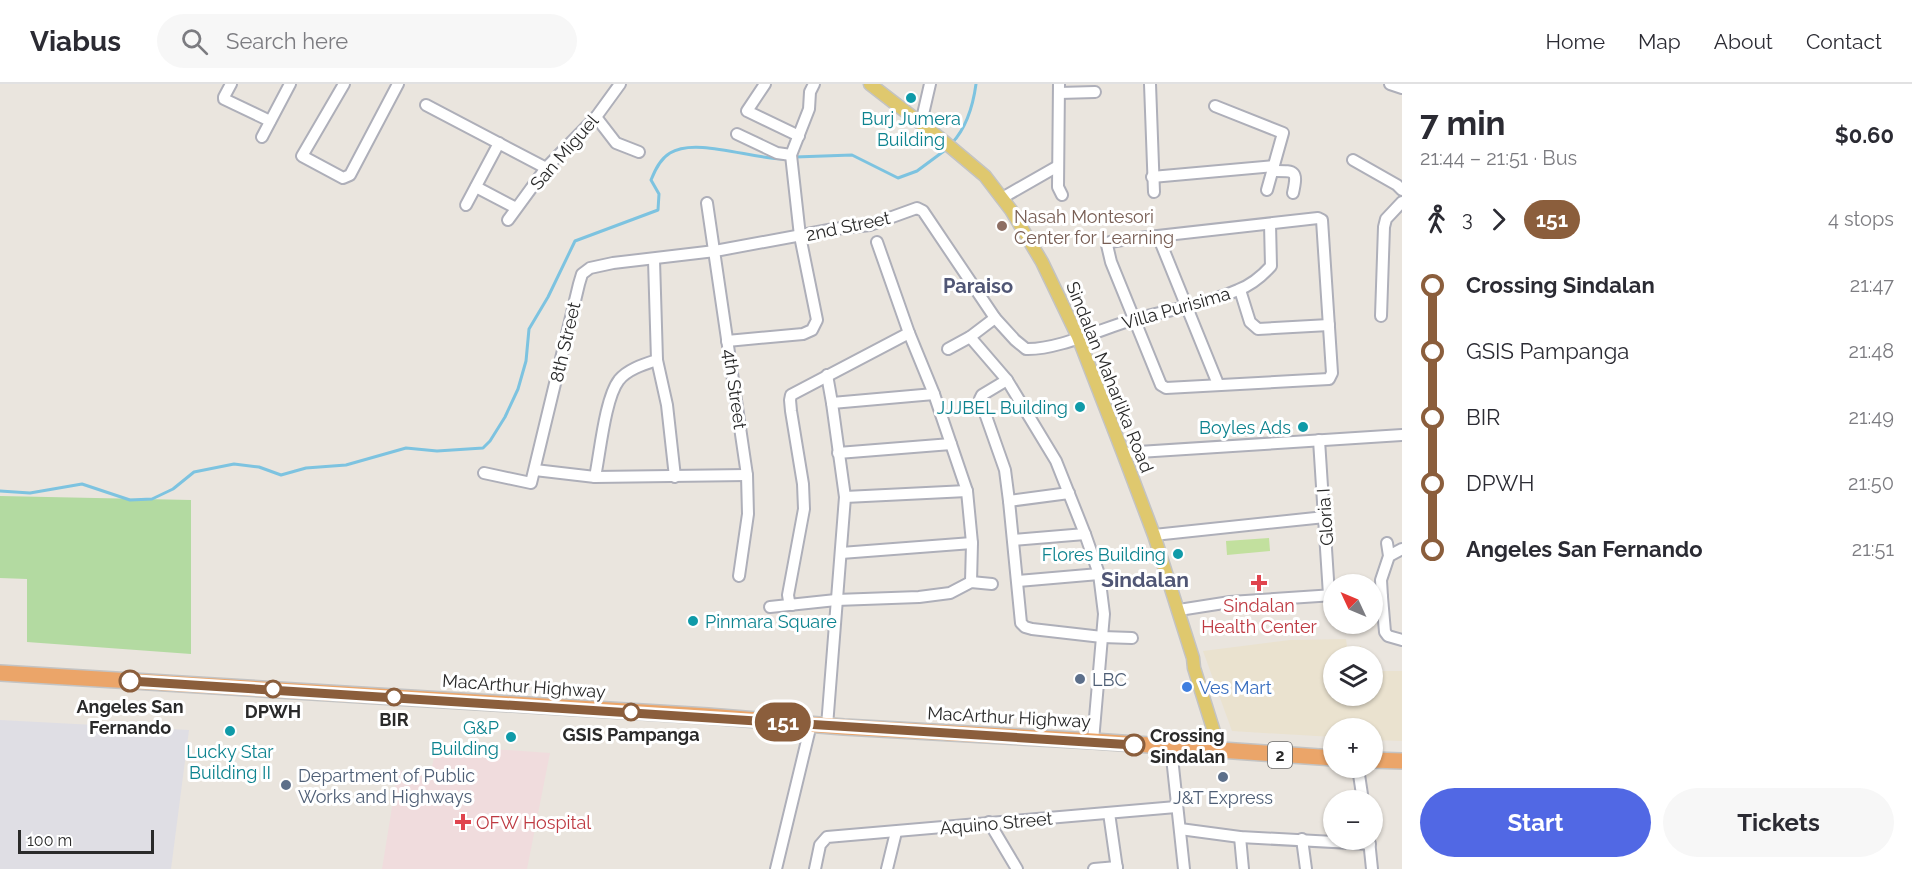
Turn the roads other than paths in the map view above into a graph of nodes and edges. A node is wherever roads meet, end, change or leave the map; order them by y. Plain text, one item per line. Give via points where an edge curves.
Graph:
1 (231, 84) edge
2 (290, 84) edge
3 (344, 84) edge
4 (398, 84) edge
5 (620, 84) edge
6 (765, 84) edge
7 (814, 84) edge
8 (870, 84) edge
9 (930, 84) edge
10 (1150, 84) edge
11 (1059, 88) edge
12 (1095, 92) dead end
13 (426, 105) dead end
14 (1215, 106) dead end
15 (596, 117) junction
16 (270, 121) junction
17 (921, 123) junction
18 (737, 134) dead end
19 (799, 136) junction
20 (262, 137) dead end
21 (499, 143) junction
22 (639, 152) dead end
23 (791, 160) junction
24 (1353, 160) dead end
25 (1058, 166) junction
26 (546, 168) junction
27 (1273, 169) junction
28 (1152, 177) junction
29 (476, 187) junction
30 (1267, 190) dead end
31 (1402, 190) edge
32 (1154, 192) dead end
33 (1293, 193) dead end
34 (1062, 195) dead end
35 (1002, 198) junction
36 (707, 202) dead end
37 (1402, 202) edge
38 (466, 206) dead end
39 (516, 208) junction
40 (508, 220) dead end
41 (1270, 224) junction
42 (801, 236) junction
43 (1158, 236) junction
44 (877, 242) dead end
45 (715, 251) junction
46 (654, 260) junction
47 (1240, 290) junction
48 (1188, 308) junction
49 (1381, 316) dead end
50 (995, 318) junction
51 (1134, 319) junction
52 (1329, 325) junction
53 (909, 333) junction
54 (970, 337) junction
55 (1078, 337) junction
56 (728, 340) junction
57 (948, 350) dead end
58 (657, 360) junction
59 (827, 375) junction
60 (1007, 380) junction
61 (1218, 384) junction
62 (934, 394) junction
63 (832, 403) junction
64 (1402, 435) edge
65 (1319, 440) junction
66 (951, 444) junction
67 (838, 453) junction
68 (1123, 453) junction
69 (535, 470) junction
70 (484, 473) dead end
71 (747, 475) junction
72 (595, 477) junction
73 (675, 477) junction
74 (967, 491) junction
75 (1069, 493) junction
76 (845, 498) junction
77 (1010, 501) junction
78 (1325, 517) junction
79 (1085, 534) junction
80 (1154, 536) junction
81 (1013, 540) junction
82 (972, 543) junction
83 (1387, 543) dead end
84 (1402, 549) edge
85 (841, 553) junction
86 (1389, 556) junction
87 (1099, 574) junction
88 (1329, 574) edge
89 (1383, 574) edge
90 (739, 576) dead end
91 (1018, 581) junction
92 (971, 582) junction
93 (992, 584) dead end
94 (1323, 596) edge
95 (836, 600) junction
96 (792, 605) junction
97 (770, 607) dead end
98 (1179, 610) junction
99 (1383, 624) edge
100 (1102, 637) junction
101 (1132, 638) dead end
102 (1402, 640) edge
103 (0, 673) edge
104 (811, 724) junction
105 (827, 726) junction
106 (1094, 741) junction
107 (1171, 748) junction
108 (1223, 751) junction
109 (1323, 757) edge
110 (1383, 760) edge
111 (1402, 761) edge
112 (1176, 807) junction
113 (1109, 813) junction
114 (989, 822) junction
115 (1180, 829) junction
116 (896, 832) junction
117 (1240, 837) junction
118 (1302, 839) junction
119 (1323, 840) edge
120 (1371, 850) edge
121 (1117, 868) edge
122 (776, 869) edge
123 (815, 869) edge
124 (887, 869) edge
125 (1017, 869) edge
126 (1094, 869) edge
127 (1184, 869) edge
128 (1243, 869) edge
129 (1306, 869) edge
130 (1372, 869) edge

1 - 16 street via 224,99
2 - 16 street
3 - 4 street via 303,153 303,158 343,178 350,175
5 - 15 street, San Miguel
6 - 19 street via 747,111
7 - 19 street
8 - 17 main road, Sindalan Maharlika Road
9 - 17 street
10 - 28 street
11 - 12 street
11 - 25 street
13 - 21 street
14 - 27 street via 1283,133
15 - 22 street via 616,143
15 - 26 street, San Miguel
16 - 20 street
17 - 35 main road, Sindalan Maharlika Road via 985,176
18 - 23 street
19 - 23 street
21 - 26 street
21 - 29 street
23 - 42 street
24 - 31 street
25 - 34 street
25 - 35 street
26 - 39 street, San Miguel
27 - 28 street
27 - 30 street
27 - 33 street via 1295,174
28 - 32 street
29 - 38 street
29 - 39 street
35 - 55 main road, Sindalan Maharlika Road via 1042,262
36 - 45 street, 4th Street
37 - 49 street via 1386,219 1384,227
39 - 40 street, San Miguel
41 - 43 street
41 - 47 street, Villa Purisima via 1271,266 1262,277
41 - 52 street via 1322,220
42 - 45 street, 2nd Street
42 - 50 street, 2nd Street via 870,225 917,208 923,211
42 - 56 street via 817,321 812,330 791,336
43 - 48 street
43 - 51 street via 1107,245
44 - 53 street
45 - 46 street, 2nd Street
45 - 56 street, 4th Street
46 - 58 street
46 - 69 street, 8th Street via 613,263 582,274
47 - 48 street, Villa Purisima
47 - 52 street via 1250,322 1258,329
48 - 51 street, Villa Purisima
48 - 61 street
50 - 54 street
50 - 55 street, 2nd Street via 1026,350 1043,350
51 - 55 street, Villa Purisima
51 - 61 street via 1163,387
52 - 61 street via 1329,379
53 - 59 street
53 - 62 street
54 - 57 street
54 - 60 street
55 - 68 main road, Sindalan Maharlika Road
56 - 71 street, 4th Street
58 - 72 street via 619,380 608,410
58 - 73 street via 667,405
59 - 63 street
59 - 96 street via 795,392 790,400 804,509 788,595
60 - 75 street via 1056,461
60 - 77 street via 980,399 1005,470
62 - 63 street
62 - 66 street
63 - 67 street
64 - 65 street
65 - 68 street
65 - 78 street, Gloria I
66 - 67 street
66 - 74 street
67 - 76 street
68 - 80 main road, Sindalan Maharlika Road
69 - 70 street, 8th Street via 531,483
69 - 72 street
71 - 73 street
71 - 90 street, 4th Street via 748,514
72 - 73 street
74 - 76 street
74 - 82 street
75 - 77 street
75 - 79 street
76 - 85 street
77 - 81 street
78 - 80 street
78 - 88 street, Gloria I
79 - 81 street
79 - 87 street
80 - 98 main road, Sindalan Maharlika Road
81 - 91 street
82 - 85 street
82 - 92 street
83 - 86 street
84 - 86 street
85 - 95 street
86 - 89 street
87 - 91 street
87 - 100 street via 1104,614
91 - 100 street via 1021,623 1025,627
92 - 93 street
92 - 95 street via 950,593
94 - 98 street
95 - 96 street
95 - 105 street
96 - 97 street
98 - 108 main road, Sindalan Maharlika Road via 1194,658 1201,665 1209,689
99 - 102 street via 1388,636
100 - 101 street
100 - 106 street
103 - 104 highway, MacArthur Highway / 2
104 - 105 highway, MacArthur Highway / 2
104 - 122 street
105 - 106 highway, MacArthur Highway / 2
106 - 107 highway, MacArthur Highway / 2
107 - 108 highway, MacArthur Highway / 2
107 - 112 street
108 - 109 highway, MacArthur Highway / 2
110 - 111 highway
112 - 113 street, Aquino Street
112 - 115 street
113 - 114 street, Aquino Street
113 - 121 street
114 - 116 street, Aquino Street
114 - 125 street
115 - 117 street
115 - 127 street
116 - 123 street, Aquino Street via 827,837 820,845
116 - 124 street
117 - 118 street
117 - 128 street
118 - 119 street
118 - 129 street
120 - 130 street
121 - 126 street

